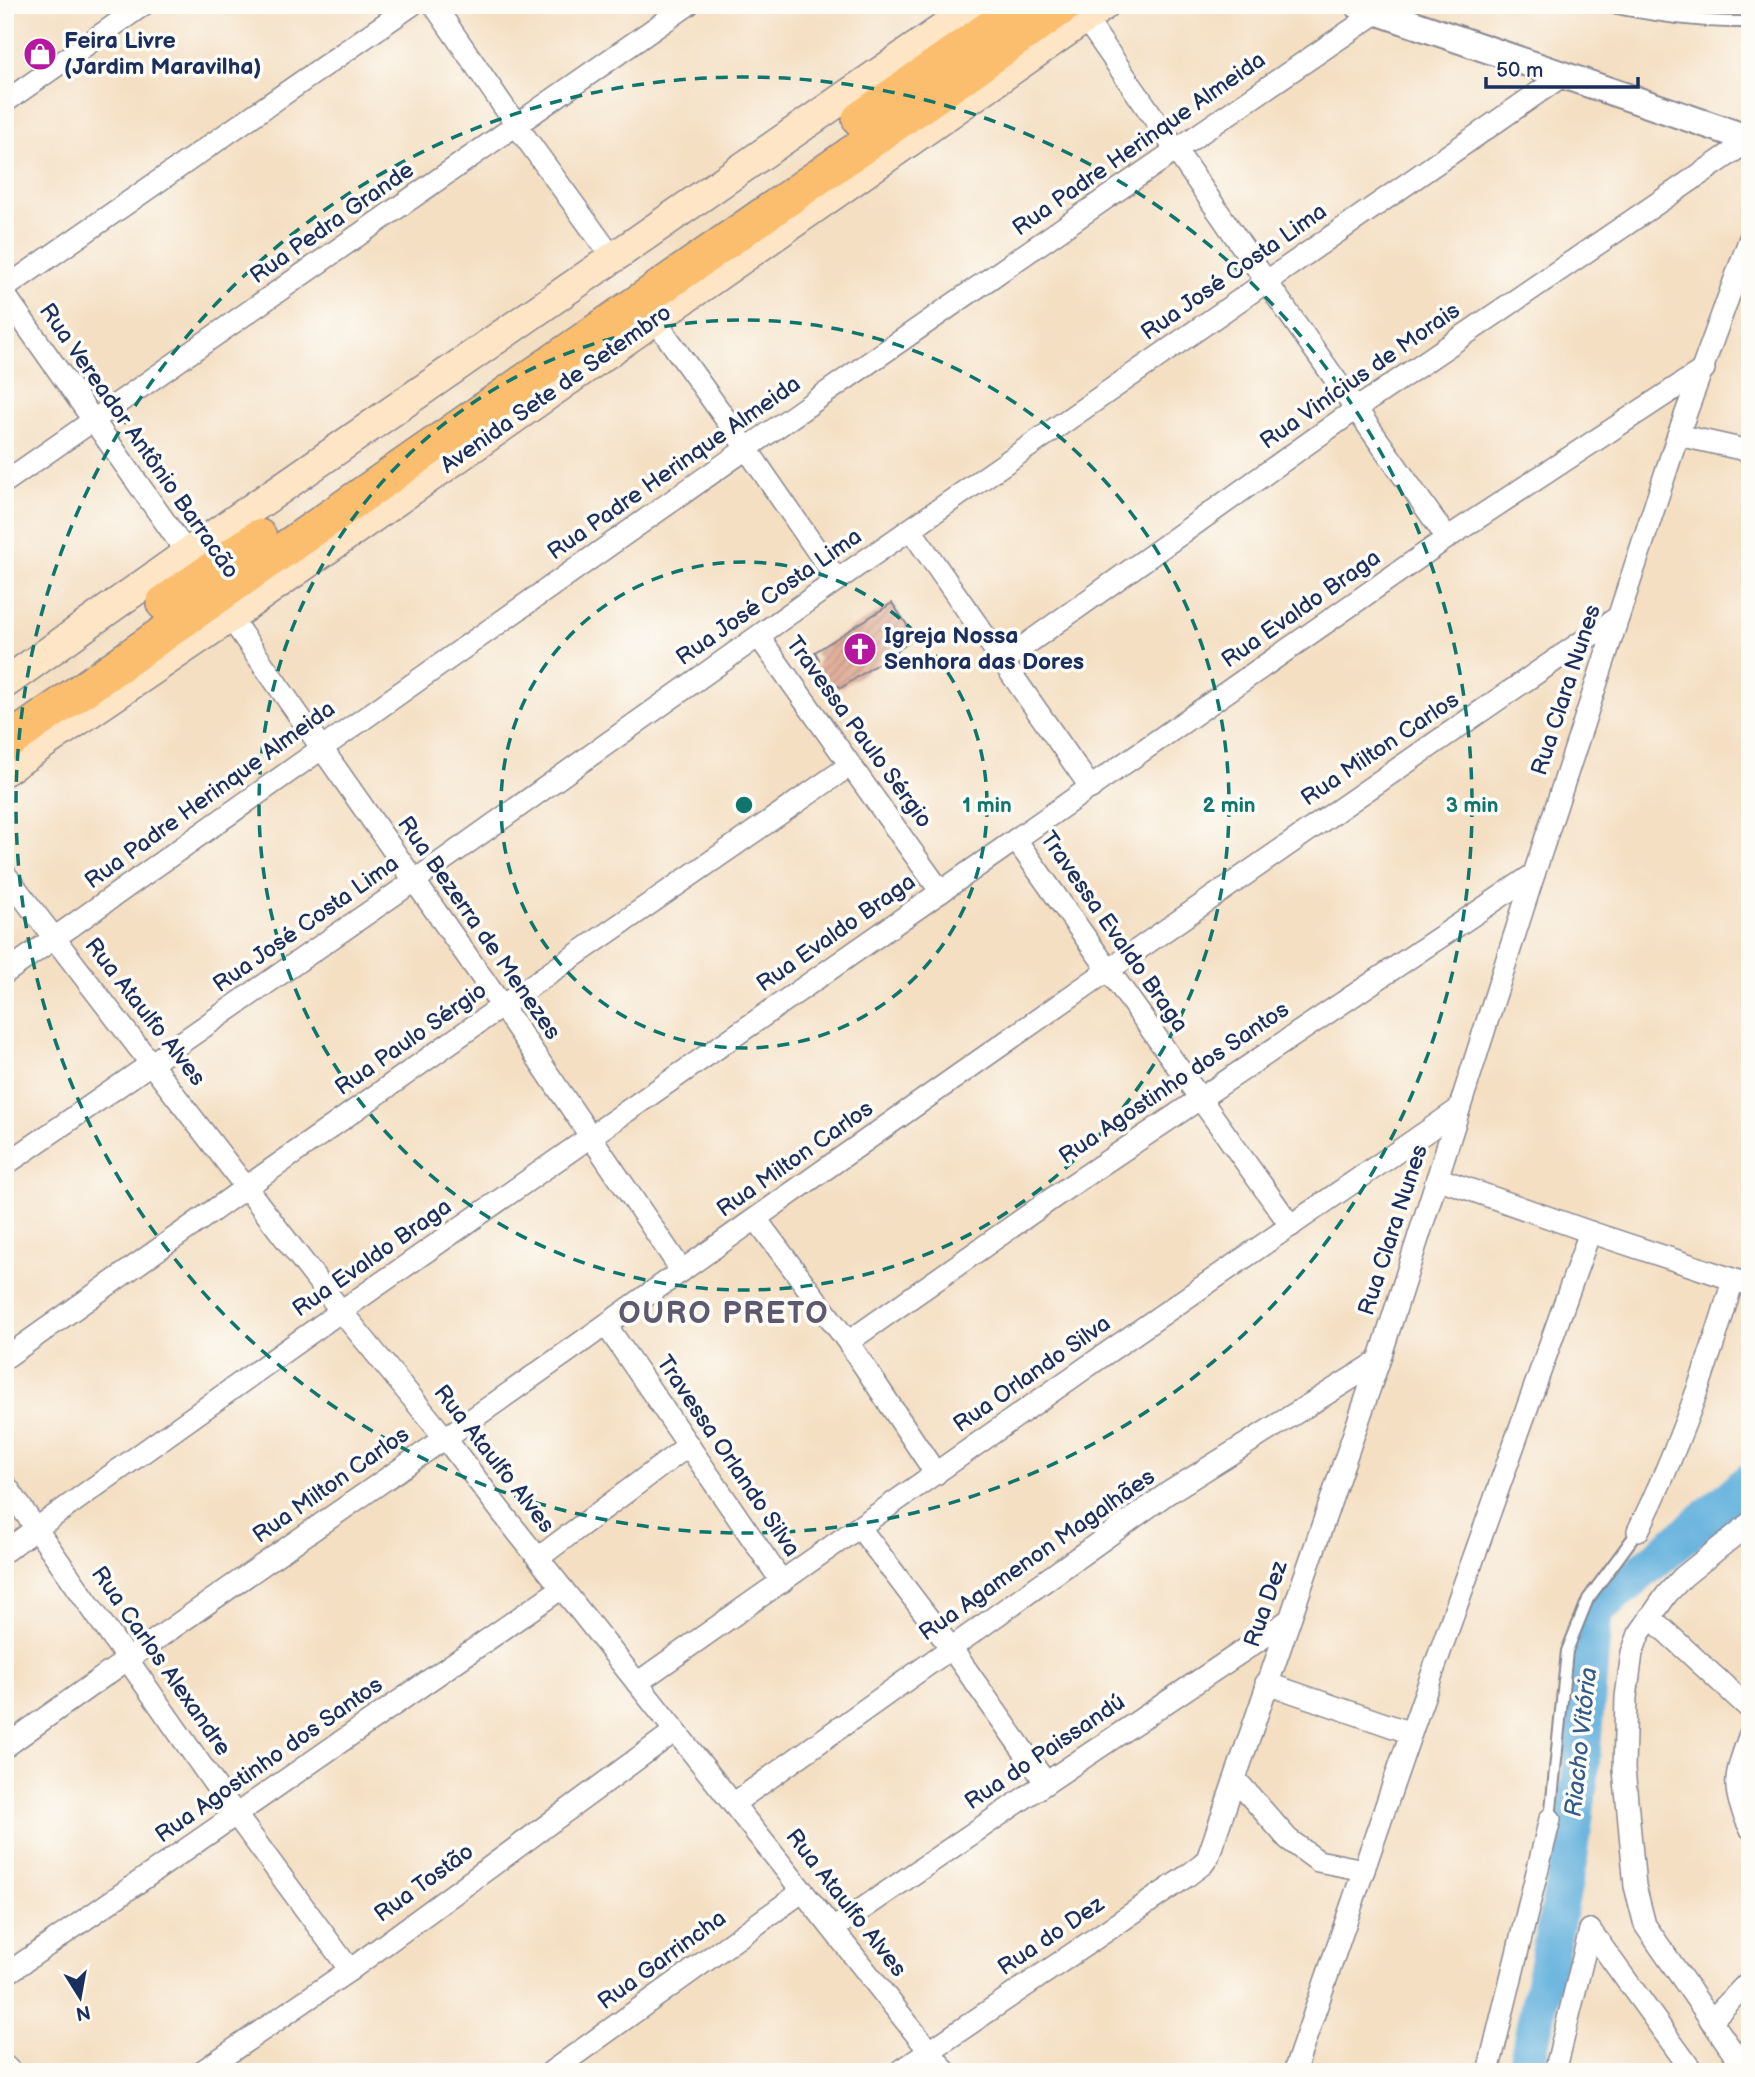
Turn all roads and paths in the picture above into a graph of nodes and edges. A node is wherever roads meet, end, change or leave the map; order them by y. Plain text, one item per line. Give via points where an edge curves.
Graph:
1 (143, 5) edge
2 (412, 5) edge
3 (434, 5) edge
4 (688, 5) edge
5 (978, 5) edge
6 (1023, 5) edge
7 (1603, 5) edge
8 (1374, 8) edge
9 (1085, 10) edge
10 (1750, 22) edge
11 (1565, 74) junction
12 (5, 102) edge
13 (517, 126) junction
14 (1750, 139) edge
15 (1176, 149) junction
16 (1750, 238) edge
17 (612, 257) junction
18 (1266, 281) junction
19 (5, 288) edge
20 (5, 295) edge
21 (655, 320) junction
22 (1704, 369) junction
23 (1356, 409) junction
24 (94, 422) junction
25 (1678, 435) junction
26 (747, 449) junction
27 (1750, 451) edge
28 (5, 482) edge
29 (911, 530) junction
30 (1447, 538) junction
31 (837, 580) junction
32 (209, 586) junction
33 (1618, 617) junction
34 (759, 637) junction
35 (1003, 660) junction
36 (5, 683) edge
37 (113, 697) junction
38 (71, 698) junction
39 (5, 715) edge
40 (5, 744) edge
41 (321, 747) junction
42 (849, 766) junction
43 (5, 770) edge
44 (1091, 788) junction
45 (1016, 840) junction
46 (5, 874) edge
47 (1534, 874) junction
48 (414, 881) junction
49 (941, 892) junction
50 (55, 938) junction
51 (1108, 969) junction
52 (5, 974) edge
53 (502, 1006) junction
54 (150, 1063) junction
55 (1199, 1098) junction
56 (1459, 1109) junction
57 (591, 1137) junction
58 (5, 1165) edge
59 (1437, 1178) junction
60 (248, 1187) junction
61 (757, 1219) junction
62 (1291, 1226) junction
63 (1590, 1232) junction
64 (682, 1271) junction
65 (1742, 1282) edge
66 (341, 1311) junction
67 (606, 1325) junction
68 (848, 1342) junction
69 (5, 1358) edge
70 (1379, 1361) junction
71 (445, 1438) junction
72 (689, 1445) junction
73 (936, 1474) junction
74 (5, 1484) edge
75 (1750, 1523) edge
76 (860, 1528) junction
77 (37, 1529) junction
78 (1638, 1531) joint
79 (5, 1550) edge
80 (538, 1558) junction
81 (782, 1582) junction
82 (562, 1588) junction
83 (1650, 1617) junction
84 (1289, 1620) junction
85 (951, 1648) junction
86 (128, 1658) junction
87 (637, 1683) junction
88 (1266, 1683) junction
89 (1750, 1709) edge
90 (675, 1731) junction
91 (1411, 1733) junction
92 (1750, 1734) edge
93 (5, 1748) edge
94 (1236, 1780) junction
95 (1046, 1783) junction
96 (733, 1804) junction
97 (236, 1815) junction
98 (1550, 1819) joint
99 (1750, 1828) edge
100 (1203, 1864) joint
101 (1364, 1870) junction
102 (803, 1891) junction
103 (833, 1929) junction
104 (349, 1970) junction
105 (5, 1975) edge
106 (1750, 1980) edge
107 (1711, 2021) junction
108 (929, 2050) junction
109 (5, 2066) edge
110 (12, 2072) edge
111 (201, 2072) edge
112 (551, 2072) edge
113 (899, 2072) edge
114 (946, 2072) edge
115 (1294, 2072) edge
116 (1488, 2072) edge
117 (1555, 2072) edge
118 (1693, 2072) edge
119 (1747, 2072) edge

1 - 12 street
2 - 19 street
3 - 13 street
4 - 13 street, Rua Pedra Grande
5 - 17 main road, Avenida Sete de Setembro
6 - 32 highway, Avenida Sete de Setembro
7 - 10 lane via 1700,22
8 - 11 street
8 - 15 street, Rua Padre Herinque Almeida
9 - 15 street
9 - 21 main road, Avenida Sete de Setembro
9 - 32 highway, Avenida Sete de Setembro
11 - 14 street
11 - 18 street, Rua José Costa Lima
13 - 17 street
13 - 24 street, Rua Pedra Grande
14 - 23 street, Rua Vinícius de Morais
15 - 18 street
15 - 26 street, Rua Padre Herinque Almeida
16 - 22 street, Rua Clara Nunes
17 - 32 main road, Avenida Sete de Setembro
18 - 23 street
18 - 29 street, Rua José Costa Lima
20 - 24 street, Rua Vereador Antônio Barracão
21 - 26 street
21 - 32 main road, Avenida Sete de Setembro
22 - 25 street, Rua Clara Nunes
22 - 30 street, Rua Evaldo Braga
23 - 30 street
23 - 35 street, Rua Vinícius de Morais
24 - 28 street, Rua Pedra Grande
24 - 32 street, Rua Vereador Antônio Barracão
25 - 27 street
25 - 33 street, Rua Clara Nunes
26 - 31 street
26 - 41 street, Rua Padre Herinque Almeida
29 - 31 street, Rua José Costa Lima
29 - 35 street
30 - 44 street, Rua Evaldo Braga
31 - 34 street, Rua José Costa Lima
32 - 36 main road, Avenida Sete de Setembro
32 - 37 main road, Avenida Sete de Setembro
32 - 38 highway, Avenida Sete de Setembro
32 - 39 highway, Avenida Sete de Setembro
32 - 41 street, Rua Bezerra de Menezes
33 - 47 street, Rua Clara Nunes
33 - 51 street, Rua Milton Carlos
34 - 42 street, Travessa Paulo Sérgio
34 - 48 street, Rua José Costa Lima
35 - 44 street
37 - 38 highway
37 - 43 main road, Avenida Sete de Setembro
38 - 40 highway, Avenida Sete de Setembro
41 - 48 street, Rua Bezerra de Menezes
41 - 50 street, Rua Padre Herinque Almeida
42 - 49 street, Travessa Paulo Sérgio
42 - 53 street, Rua Paulo Sérgio
44 - 45 street, Rua Evaldo Braga
45 - 49 street, Rua Evaldo Braga
45 - 51 street, Travessa Evaldo Braga
46 - 50 street, Rua Ataulfo Alves
47 - 55 street, Rua Agostinho dos Santos
47 - 56 street, Rua Clara Nunes
48 - 53 street, Rua Bezerra de Menezes
48 - 54 street, Rua José Costa Lima
49 - 57 street, Rua Evaldo Braga
50 - 52 street, Rua Padre Herinque Almeida
50 - 54 street, Rua Ataulfo Alves
51 - 55 street, Travessa Evaldo Braga
51 - 61 street, Rua Milton Carlos
53 - 57 street, Rua Bezerra de Menezes
53 - 60 street, Rua Paulo Sérgio
54 - 58 street, Rua José Costa Lima
54 - 60 street, Rua Ataulfo Alves
55 - 62 street, Travessa Evaldo Braga
55 - 68 street, Rua Agostinho dos Santos
56 - 59 street, Rua Clara Nunes
56 - 62 street, Rua Orlando Silva
57 - 64 street, Rua Bezerra de Menezes
57 - 66 street, Rua Evaldo Braga
59 - 63 street
59 - 70 street, Rua Clara Nunes
60 - 66 street, Rua Ataulfo Alves
60 - 69 street, Rua Paulo Sérgio
61 - 64 street, Rua Milton Carlos
61 - 68 street
62 - 73 street, Rua Orlando Silva
63 - 65 street
63 - 91 street
64 - 67 street, Rua Milton Carlos
65 - 78 street via 1677,1447
66 - 71 street, Rua Ataulfo Alves
66 - 77 street, Rua Evaldo Braga
67 - 71 street, Rua Milton Carlos
67 - 72 street, Travessa Orlando Silva
68 - 73 street
70 - 84 street, Rua Dez
70 - 85 street, Rua Agamenon Magalhães via 1168,1493
71 - 80 street, Rua Ataulfo Alves
71 - 86 street, Rua Milton Carlos
72 - 80 street
72 - 81 street, Travessa Orlando Silva
73 - 76 street, Rua Orlando Silva
74 - 77 street, Rua Carlos Alexandre
75 - 83 street via 1683,1577
76 - 81 street, Rua Orlando Silva
76 - 85 street
77 - 79 street, Rua Evaldo Braga
77 - 86 street, Rua Carlos Alexandre
78 - 98 lane via 1588,1600 1567,1651
80 - 82 street, Rua Ataulfo Alves
81 - 87 street, Rua Orlando Silva
82 - 87 street, Rua Ataulfo Alves
82 - 97 street, Rua Agostinho dos Santos
83 - 89 street
83 - 107 street via 1632,1653 1626,1696 1624,1769 1635,1886 1645,1925
84 - 88 street, Rua Dez
84 - 95 street, Rua do Paissandú
85 - 95 street
85 - 96 street, Rua Agamenon Magalhães
86 - 93 street, Rua Milton Carlos
86 - 97 street, Rua Carlos Alexandre
87 - 90 street, Rua Ataulfo Alves
88 - 91 street
88 - 94 street, Rua Dez
90 - 96 street, Rua Ataulfo Alves
90 - 104 street, Rua Tostão
91 - 101 street
92 - 99 street via 1736,1788
94 - 100 street, Rua Dez
94 - 101 street via 1288,1839 1308,1854 1318,1861
95 - 103 street, Rua do Paissandú
96 - 102 street, Rua Ataulfo Alves
97 - 104 street, Rua Carlos Alexandre
97 - 105 street, Rua Agostinho dos Santos
98 - 116 street
100 - 108 street, Rua do Dez
101 - 115 street
102 - 103 street, Rua Ataulfo Alves
102 - 112 street, Rua Garrincha
103 - 108 street, Rua Ataulfo Alves
104 - 111 street, Rua Tostão
106 - 107 street
107 - 119 street
108 - 113 street
108 - 114 street, Rua Ataulfo Alves
109 - 110 street
117 - 118 street via 1590,1930

